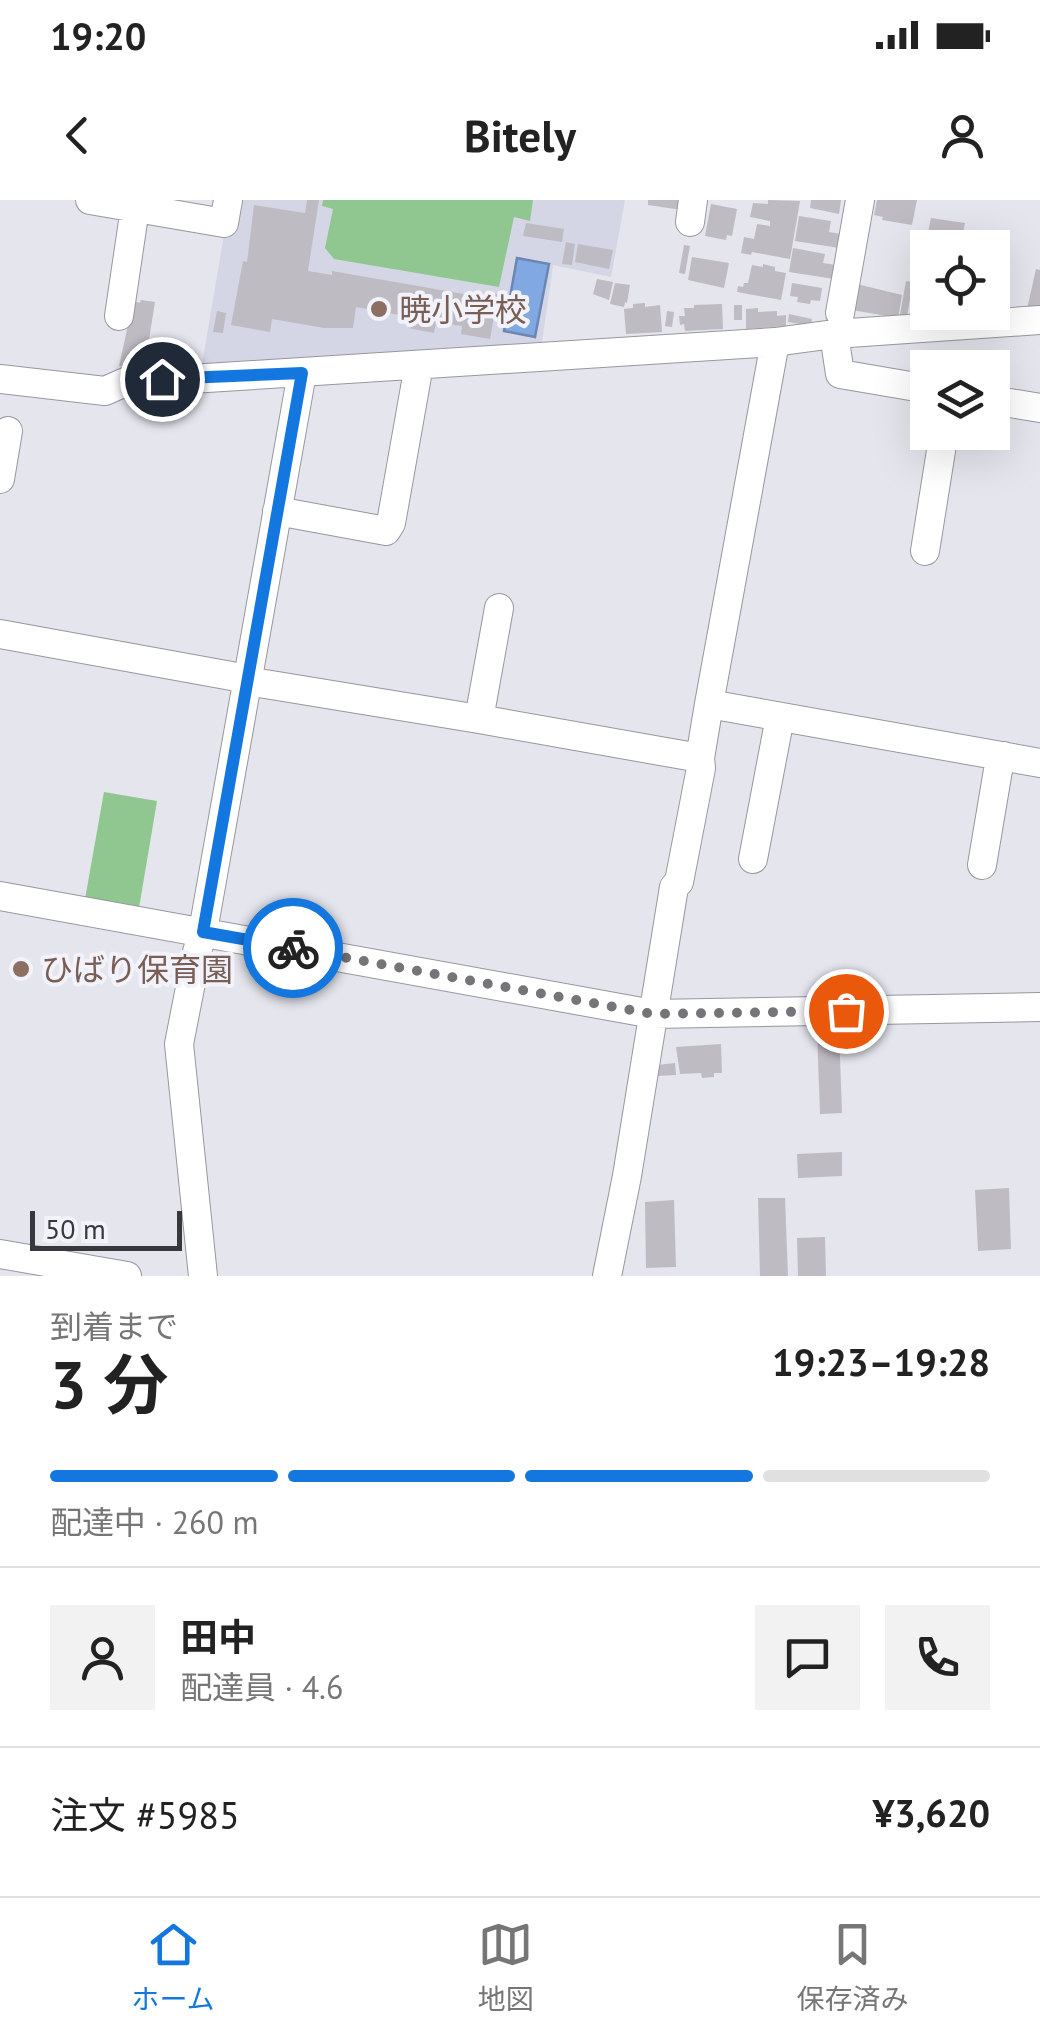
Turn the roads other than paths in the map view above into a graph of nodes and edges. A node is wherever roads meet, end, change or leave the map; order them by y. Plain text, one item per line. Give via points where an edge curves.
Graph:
1 (90, 200) edge
2 (228, 200) edge
3 (860, 200) edge
4 (135, 208) junction
5 (119, 316) dead end
6 (1040, 320) edge
7 (837, 324) junction
8 (775, 342) junction
9 (419, 365) junction
10 (302, 373) junction
11 (0, 379) edge
12 (910, 386) edge
13 (1010, 403) edge
14 (1040, 408) edge
15 (8, 432) dead end
16 (941, 450) edge
17 (0, 480) edge
18 (277, 512) junction
19 (925, 551) dead end
20 (498, 608) dead end
21 (0, 634) edge
22 (248, 679) junction
23 (709, 704) junction
24 (780, 717) junction
25 (479, 719) junction
26 (1004, 756) junction
27 (700, 758) junction
28 (1040, 763) edge
29 (754, 859) dead end
30 (982, 865) dead end
31 (0, 896) edge
32 (203, 932) junction
33 (1040, 1007) edge
34 (653, 1014) junction
35 (0, 1254) edge
36 (127, 1276) edge
37 (204, 1276) edge
38 (606, 1276) edge

1 - 4 street
2 - 4 street via 224,223
3 - 7 street
4 - 5 street
6 - 7 street
7 - 8 street
7 - 12 street via 840,374
8 - 9 street
8 - 23 street
9 - 10 street
9 - 18 street via 386,530
10 - 11 street via 132,378 104,391
10 - 18 street
13 - 14 street
15 - 17 street
16 - 19 street
18 - 22 street
20 - 25 street
21 - 22 street
22 - 25 street
22 - 32 street
23 - 24 street
23 - 27 street
24 - 26 street
24 - 29 street
25 - 27 street
26 - 28 street
26 - 30 street
27 - 34 street
31 - 32 street
32 - 34 street
32 - 37 street via 179,1044
33 - 34 street
34 - 38 street
35 - 36 street

